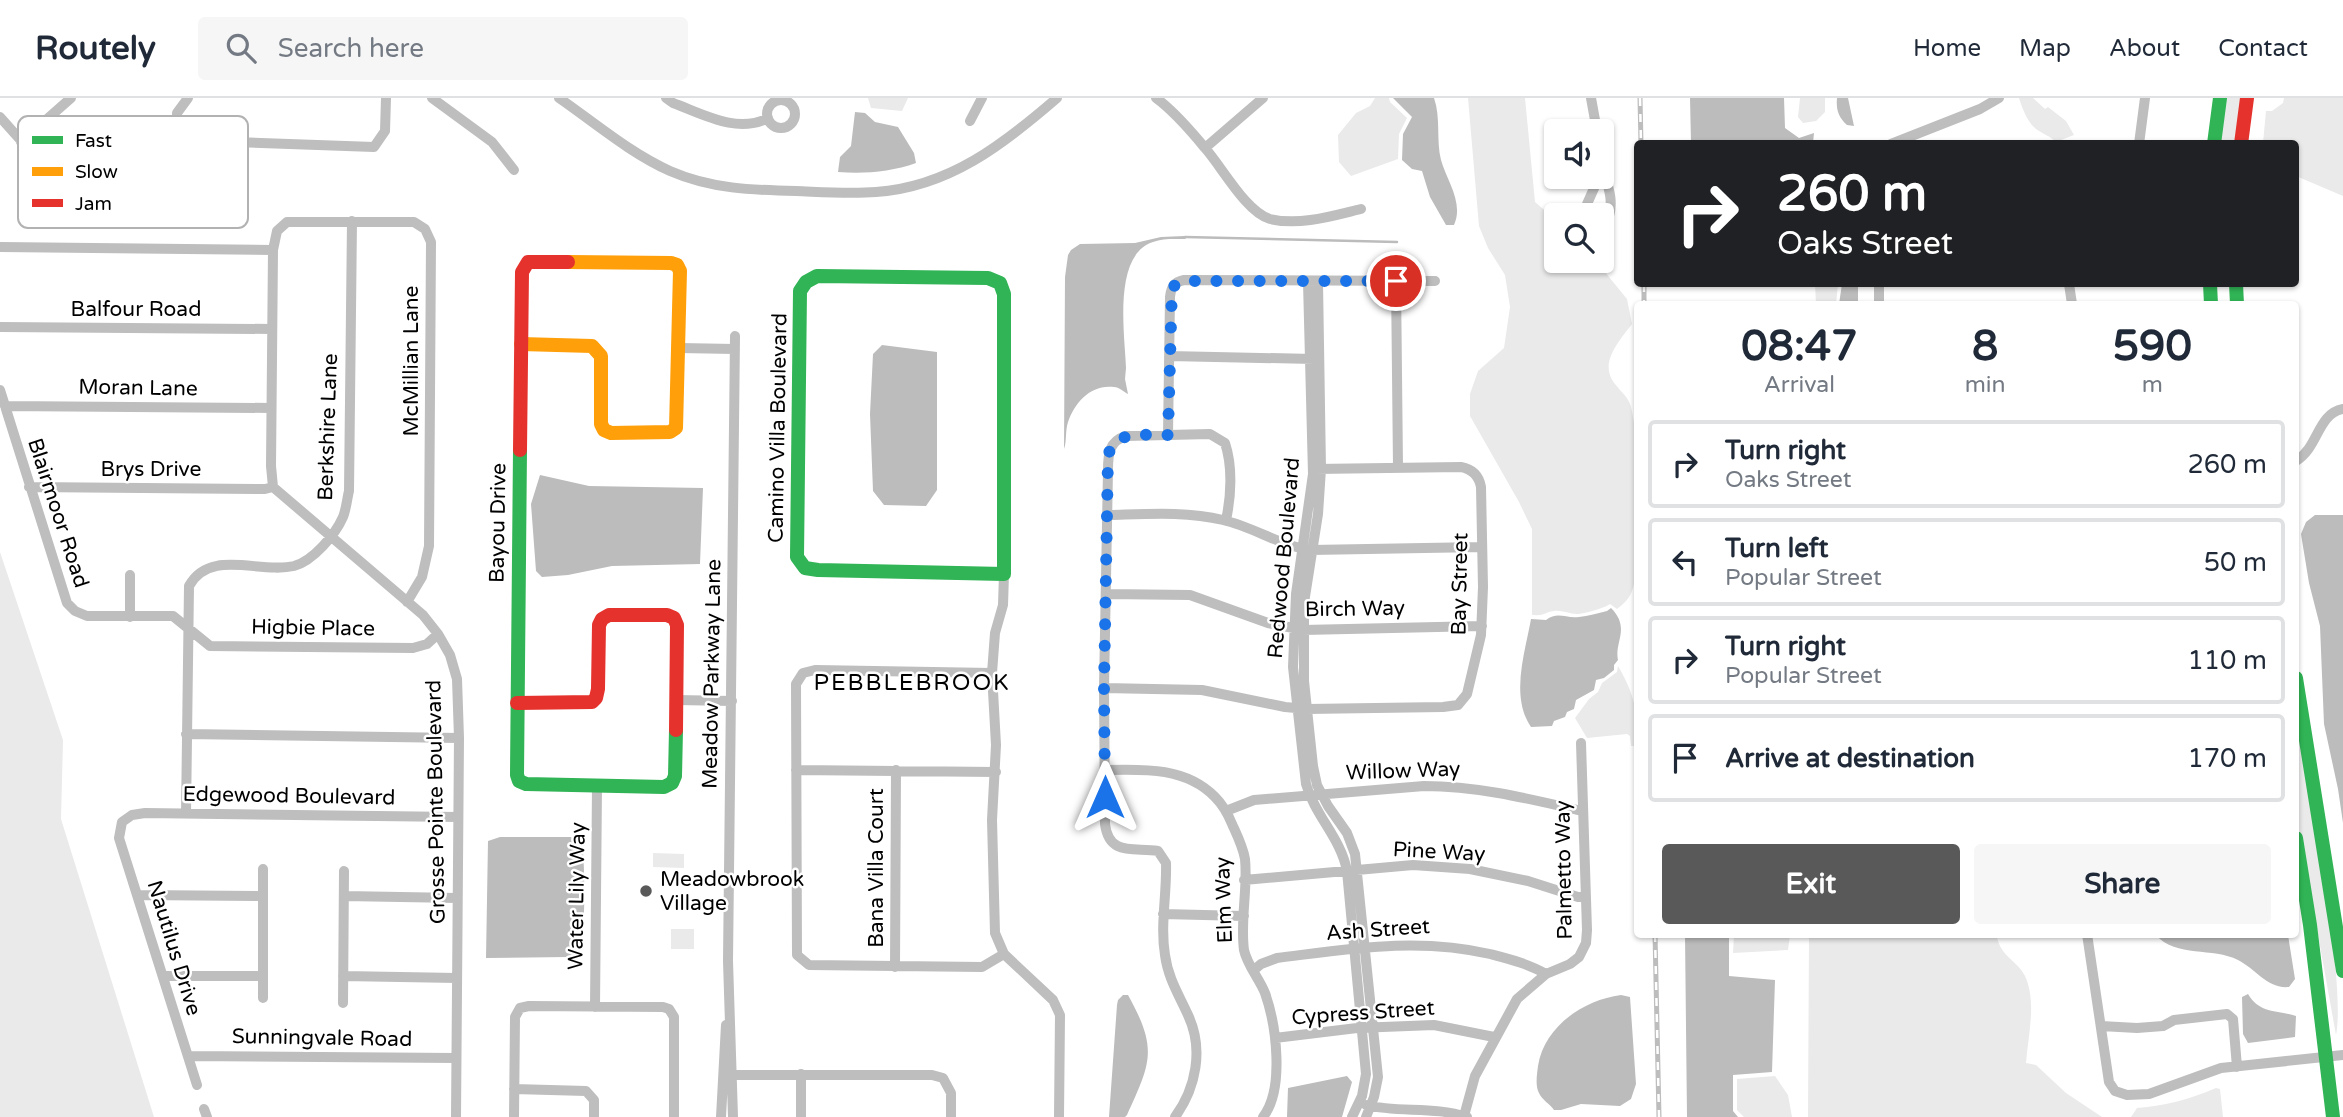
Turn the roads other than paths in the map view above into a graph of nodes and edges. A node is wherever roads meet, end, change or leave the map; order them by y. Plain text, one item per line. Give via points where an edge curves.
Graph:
1 (71, 98) edge
2 (188, 98) edge
3 (386, 98) edge
4 (432, 98) edge
5 (559, 98) edge
6 (666, 98) edge
7 (982, 98) edge
8 (1057, 98) edge
9 (1156, 98) edge
10 (1263, 98) edge
11 (1591, 98) edge
12 (1999, 98) edge
13 (2145, 98) edge
14 (2220, 98) edge
15 (2247, 98) edge
16 (51, 116) edge
17 (177, 116) edge
18 (0, 117) edge
19 (768, 118) dead end
20 (1595, 119) edge
21 (970, 121) dead end
22 (18, 137) edge
23 (1901, 140) edge
24 (2139, 140) edge
25 (2215, 140) edge
26 (2242, 140) edge
27 (248, 144) edge
28 (1205, 148) junction
29 (514, 170) dead end
30 (1361, 209) dead end
31 (352, 221) junction
32 (0, 247) edge
33 (273, 250) junction
34 (1396, 281) junction
35 (1435, 281) dead end
36 (1313, 282) junction
37 (0, 327) edge
38 (272, 329) junction
39 (735, 336) dead end
40 (521, 344) junction
41 (678, 348) junction
42 (735, 349) junction
43 (1169, 356) junction
44 (1314, 359) junction
45 (0, 390) edge
46 (5, 406) junction
47 (271, 408) junction
48 (2343, 409) edge
49 (1168, 435) junction
50 (2299, 459) edge
51 (1398, 467) junction
52 (1317, 469) junction
53 (29, 487) junction
54 (273, 487) junction
55 (1109, 515) junction
56 (1226, 520) junction
57 (330, 537) junction
58 (1481, 547) junction
59 (1307, 549) junction
60 (1004, 574) junction
61 (130, 575) dead end
62 (1107, 594) junction
63 (407, 602) junction
64 (130, 617) junction
65 (1482, 626) junction
66 (188, 629) junction
67 (1299, 629) junction
68 (438, 634) junction
69 (992, 673) junction
70 (1104, 688) junction
71 (2299, 697) edge
72 (676, 700) junction
73 (732, 701) junction
74 (517, 703) junction
75 (1302, 709) junction
76 (186, 734) junction
77 (459, 738) junction
78 (1581, 743) dead end
79 (796, 770) junction
80 (896, 770) junction
81 (1105, 770) junction
82 (996, 772) junction
83 (597, 786) junction
84 (1315, 795) junction
85 (1226, 811) junction
86 (1582, 811) junction
87 (186, 814) junction
88 (458, 817) junction
89 (122, 822) joint
90 (2299, 857) edge
91 (263, 869) dead end
92 (344, 871) dead end
93 (1352, 871) junction
94 (1244, 880) junction
95 (138, 895) junction
96 (263, 896) junction
97 (344, 896) junction
98 (1586, 897) junction
99 (457, 898) junction
100 (1163, 914) junction
101 (1244, 916) junction
102 (2088, 938) edge
103 (1360, 949) junction
104 (1004, 954) junction
105 (895, 967) junction
106 (1254, 970) junction
107 (2343, 971) edge
108 (1546, 974) junction
109 (163, 976) junction
110 (263, 976) junction
111 (343, 976) junction
112 (457, 978) junction
113 (263, 998) dead end
114 (343, 1003) dead end
115 (595, 1007) junction
116 (729, 1012) junction
117 (2101, 1026) junction
118 (1367, 1028) junction
119 (1494, 1037) junction
120 (1275, 1038) junction
121 (2343, 1055) edge
122 (188, 1056) junction
123 (2327, 1057) junction
124 (456, 1058) junction
125 (2237, 1067) junction
126 (801, 1074) junction
127 (733, 1075) junction
128 (197, 1085) dead end
129 (514, 1089) junction
130 (1359, 1103) junction
131 (1371, 1106) junction
132 (1465, 1116) edge
133 (456, 1117) edge
134 (514, 1117) edge
135 (594, 1117) edge
136 (674, 1117) edge
137 (721, 1117) edge
138 (733, 1117) edge
139 (801, 1117) edge
140 (951, 1117) edge
141 (1059, 1117) edge
142 (1177, 1117) edge
143 (1263, 1117) edge
144 (1352, 1117) edge
145 (1366, 1117) edge
146 (2333, 1117) edge

1 - 16 street
2 - 17 street
3 - 27 street via 385,131 374,147
4 - 29 street via 492,142
5 - 8 street via 642,157 701,182 743,190 859,192 908,187 955,171 986,155
6 - 19 street via 734,124 751,125
7 - 21 street
9 - 28 street
10 - 28 street
11 - 20 street
12 - 23 street
13 - 24 street
14 - 25 street
15 - 26 street
18 - 22 street
28 - 30 street via 1255,211 1269,218 1320,219
31 - 33 street, McMillian Lane via 290,221 275,235
31 - 57 street, Berkshire Lane via 349,491 343,518
31 - 63 street, McMillian Lane via 414,222 425,229 431,242 429,546 422,577
32 - 33 street
33 - 38 street
34 - 35 street
34 - 36 street
34 - 51 street
36 - 43 street via 1177,282 1170,290
36 - 44 street, Redwood Boulevard
37 - 38 street, Balfour Road
38 - 47 street
39 - 42 street, Meadow Parkway Lane
40 - 41 street, Bayou Drive via 597,349 601,356 601,424 611,433 670,432 676,428
40 - 41 street, Bayou Drive via 522,272 528,262 671,263 680,271
40 - 74 street, Bayou Drive
41 - 42 street
42 - 73 street, Meadow Parkway Lane
43 - 44 street
43 - 49 street
44 - 52 street, Redwood Boulevard
45 - 46 street, Blairmoor Road
46 - 47 street, Moran Lane
46 - 53 street, Blairmoor Road
47 - 54 street
48 - 50 street via 2328,415 2307,455
49 - 55 street via 1126,436 1112,444
49 - 56 street via 1210,434 1225,443 1229,456
51 - 52 street, Bay Street
51 - 58 street, Bay Street via 1461,467 1474,473 1481,487
52 - 59 street, Redwood Boulevard via 1318,514
53 - 54 street, Brys Drive
53 - 64 street, Blairmoor Road via 67,603 87,616
54 - 57 street, Grosse Pointe Boulevard
55 - 56 street via 1190,514
55 - 62 street
56 - 59 street
57 - 63 street, Grosse Pointe Boulevard
57 - 66 street, Berkshire Lane via 312,556 294,566 203,569 189,586
58 - 59 street
58 - 65 street, Bay Street
59 - 67 street, Redwood Boulevard
60 - 60 street, Camino Villa Boulevard via 1004,294 1000,282 988,278 817,276 806,282 800,291 797,557 805,568 818,570
60 - 69 street, Camino Villa Boulevard
61 - 64 street
62 - 67 street, Birch Way via 1190,596
62 - 70 street
63 - 68 street, Grosse Pointe Boulevard
64 - 66 street, Blairmoor Road via 173,616
65 - 67 street, Birch Way
65 - 75 street, Bay Street via 1470,687 1458,705
66 - 68 street, Higbie Place via 210,646 413,649
66 - 76 street, Berkshire Lane
67 - 75 street, Redwood Boulevard
68 - 77 street, Grosse Pointe Boulevard via 457,679
69 - 79 street via 803,673 796,684
69 - 82 street, Camino Villa Boulevard
70 - 75 street via 1202,690
70 - 81 street
71 - 107 street
72 - 73 street
72 - 74 street, Bayou Drive via 674,618 609,615 599,625 594,700 586,704
72 - 83 street, Bayou Drive via 672,783 664,787
73 - 116 street, Meadow Parkway Lane
74 - 83 street, Bayou Drive via 519,781 526,785
75 - 84 street, Redwood Boulevard
76 - 77 street
76 - 87 street, Berkshire Lane
77 - 88 street, Grosse Pointe Boulevard
78 - 86 street, Palmetto Way
79 - 80 street
79 - 105 street via 797,955 809,965
80 - 82 street
80 - 105 street, Bana Villa Court
81 - 85 street, Elm Way via 1178,775 1205,788
81 - 100 street via 1106,831 1122,848 1158,851 1163,857
82 - 104 street, Camino Villa Boulevard via 994,922
83 - 115 street, Water Lily Way
84 - 85 street, Willow Way via 1254,800
84 - 86 street, Willow Way via 1449,786
84 - 93 street, Redwood Boulevard via 1347,833 1355,854
85 - 94 street, Elm Way via 1245,858
86 - 98 street, Palmetto Way
87 - 88 street, Edgewood Boulevard
87 - 89 street, Edgewood Boulevard via 132,815
88 - 99 street, Grosse Pointe Boulevard
89 - 95 street, Nautilus Drive via 119,838
90 - 123 street
91 - 96 street
92 - 97 street
93 - 94 street, Pine Way
93 - 98 street, Pine Way via 1413,865 1470,869
93 - 103 street, Redwood Boulevard
94 - 101 street, Elm Way
95 - 96 street
95 - 109 street, Nautilus Drive
96 - 110 street
97 - 99 street
97 - 111 street
98 - 108 street, Palmetto Way via 1587,938 1582,953
99 - 112 street, Grosse Pointe Boulevard
100 - 101 street
100 - 142 street via 1169,975 1192,1023 1196,1043 1193,1083
101 - 106 street, Elm Way via 1244,951
102 - 117 street
103 - 106 street, Ash Street via 1270,960
103 - 108 street, Ash Street via 1457,946
103 - 118 street, Redwood Boulevard
104 - 105 street via 982,967
104 - 141 street, Camino Villa Boulevard via 1053,1000 1060,1015
106 - 120 street, Elm Way via 1268,1002
108 - 119 street, Palmetto Way via 1517,999
109 - 110 street
109 - 122 street, Nautilus Drive
110 - 113 street
111 - 112 street
111 - 114 street
112 - 124 street, Grosse Pointe Boulevard
115 - 129 street via 529,1006 517,1010
115 - 136 street via 663,1007 671,1011
116 - 127 street, Meadow Parkway Lane
116 - 137 street, Meadow Parkway Lane
117 - 125 street via 2162,1026 2174,1020 2227,1014 2232,1019
117 - 125 street via 2109,1082 2115,1091 2127,1095 2149,1094 2221,1068
118 - 119 street, Cypress Street via 1434,1025
118 - 120 street, Cypress Street
118 - 130 street, Redwood Boulevard via 1366,1083
118 - 131 street, Redwood Boulevard via 1378,1077
119 - 132 street, Palmetto Way via 1475,1076
120 - 143 street, Elm Way via 1274,1082
121 - 123 street
122 - 124 street, Sunningvale Road
122 - 128 street, Nautilus Drive
123 - 125 street
123 - 146 street
124 - 133 street, Grosse Pointe Boulevard
126 - 127 street
126 - 139 street
126 - 140 street via 943,1078 951,1093
127 - 138 street, Meadow Parkway Lane
129 - 134 street
129 - 135 street via 586,1091 594,1100
130 - 131 street
130 - 144 street, Redwood Boulevard
131 - 132 street
131 - 145 street, Redwood Boulevard

